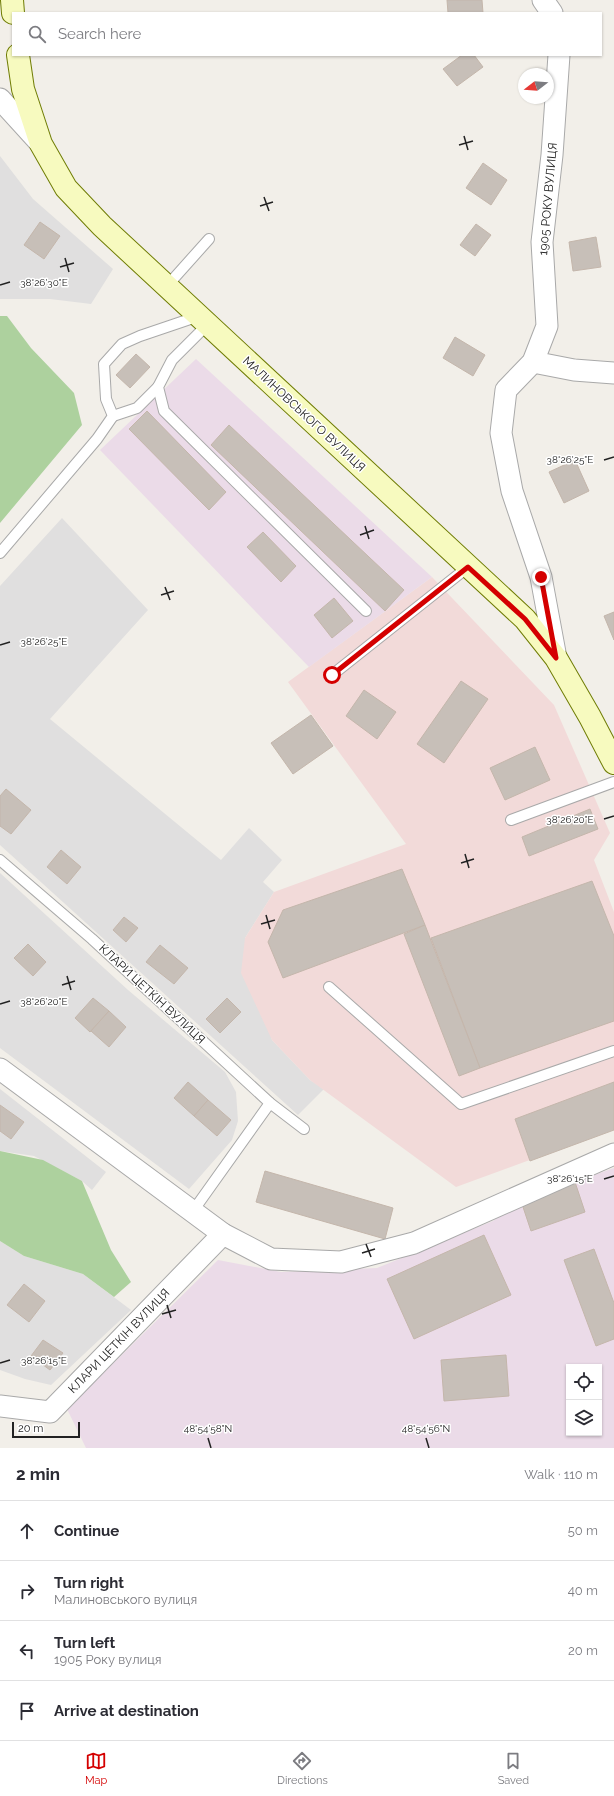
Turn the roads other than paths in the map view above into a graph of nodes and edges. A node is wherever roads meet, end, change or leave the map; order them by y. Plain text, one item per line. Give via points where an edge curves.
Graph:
1 (12, 0) edge
2 (543, 0) edge
3 (13, 12) edge
4 (551, 12) edge
5 (18, 56) edge
6 (559, 56) edge
7 (0, 99) edge
8 (41, 144) junction
9 (209, 239) dead end
10 (167, 286) junction
11 (203, 320) junction
12 (533, 362) junction
13 (614, 373) edge
14 (158, 387) junction
15 (113, 416) junction
16 (0, 553) edge
17 (468, 567) junction
18 (366, 611) dead end
19 (556, 658) junction
20 (332, 675) dead end
21 (614, 763) edge
22 (614, 782) edge
23 (511, 820) dead end
24 (0, 860) edge
25 (329, 987) dead end
26 (614, 1052) edge
27 (0, 1069) edge
28 (270, 1104) junction
29 (304, 1129) dead end
30 (614, 1154) edge
31 (193, 1211) junction
32 (223, 1234) junction
33 (0, 1406) edge

1 - 3 main road
2 - 4 street
5 - 8 main road, МАЛИНОВСЬКОГО ВУЛИЦЯ via 24,90
6 - 12 street, 1905 РОКУ ВУЛИЦЯ via 552,155 542,242 547,326
7 - 8 street
8 - 10 main road, МАЛИНОВСЬКОГО ВУЛИЦЯ via 66,188 102,226
9 - 10 lane
10 - 11 main road, МАЛИНОВСЬКОГО ВУЛИЦЯ
11 - 14 lane via 172,360
11 - 15 lane via 140,336 122,344 104,364 106,399
11 - 17 main road, МАЛИНОВСЬКОГО ВУЛИЦЯ
12 - 13 street via 574,370
12 - 19 street, 1905 РОКУ ВУЛИЦЯ via 506,390 501,433 512,491 541,577
14 - 15 lane via 137,408
14 - 18 lane via 164,412
15 - 16 lane via 97,439
17 - 19 main road, МАЛИНОВСЬКОГО ВУЛИЦЯ via 525,619
17 - 20 lane
19 - 21 main road, МАЛИНОВСЬКОГО ВУЛИЦЯ
22 - 23 lane
24 - 28 lane, КЛАРИ ЦЕТКІН ВУЛИЦЯ via 98,944
25 - 26 lane via 461,1104
27 - 31 street
28 - 29 lane, КЛАРИ ЦЕТКІН ВУЛИЦЯ
28 - 31 lane
30 - 32 street via 414,1243 341,1262 271,1259
31 - 32 street
32 - 33 street, КЛАРИ ЦЕТКІН ВУЛИЦЯ via 50,1412

